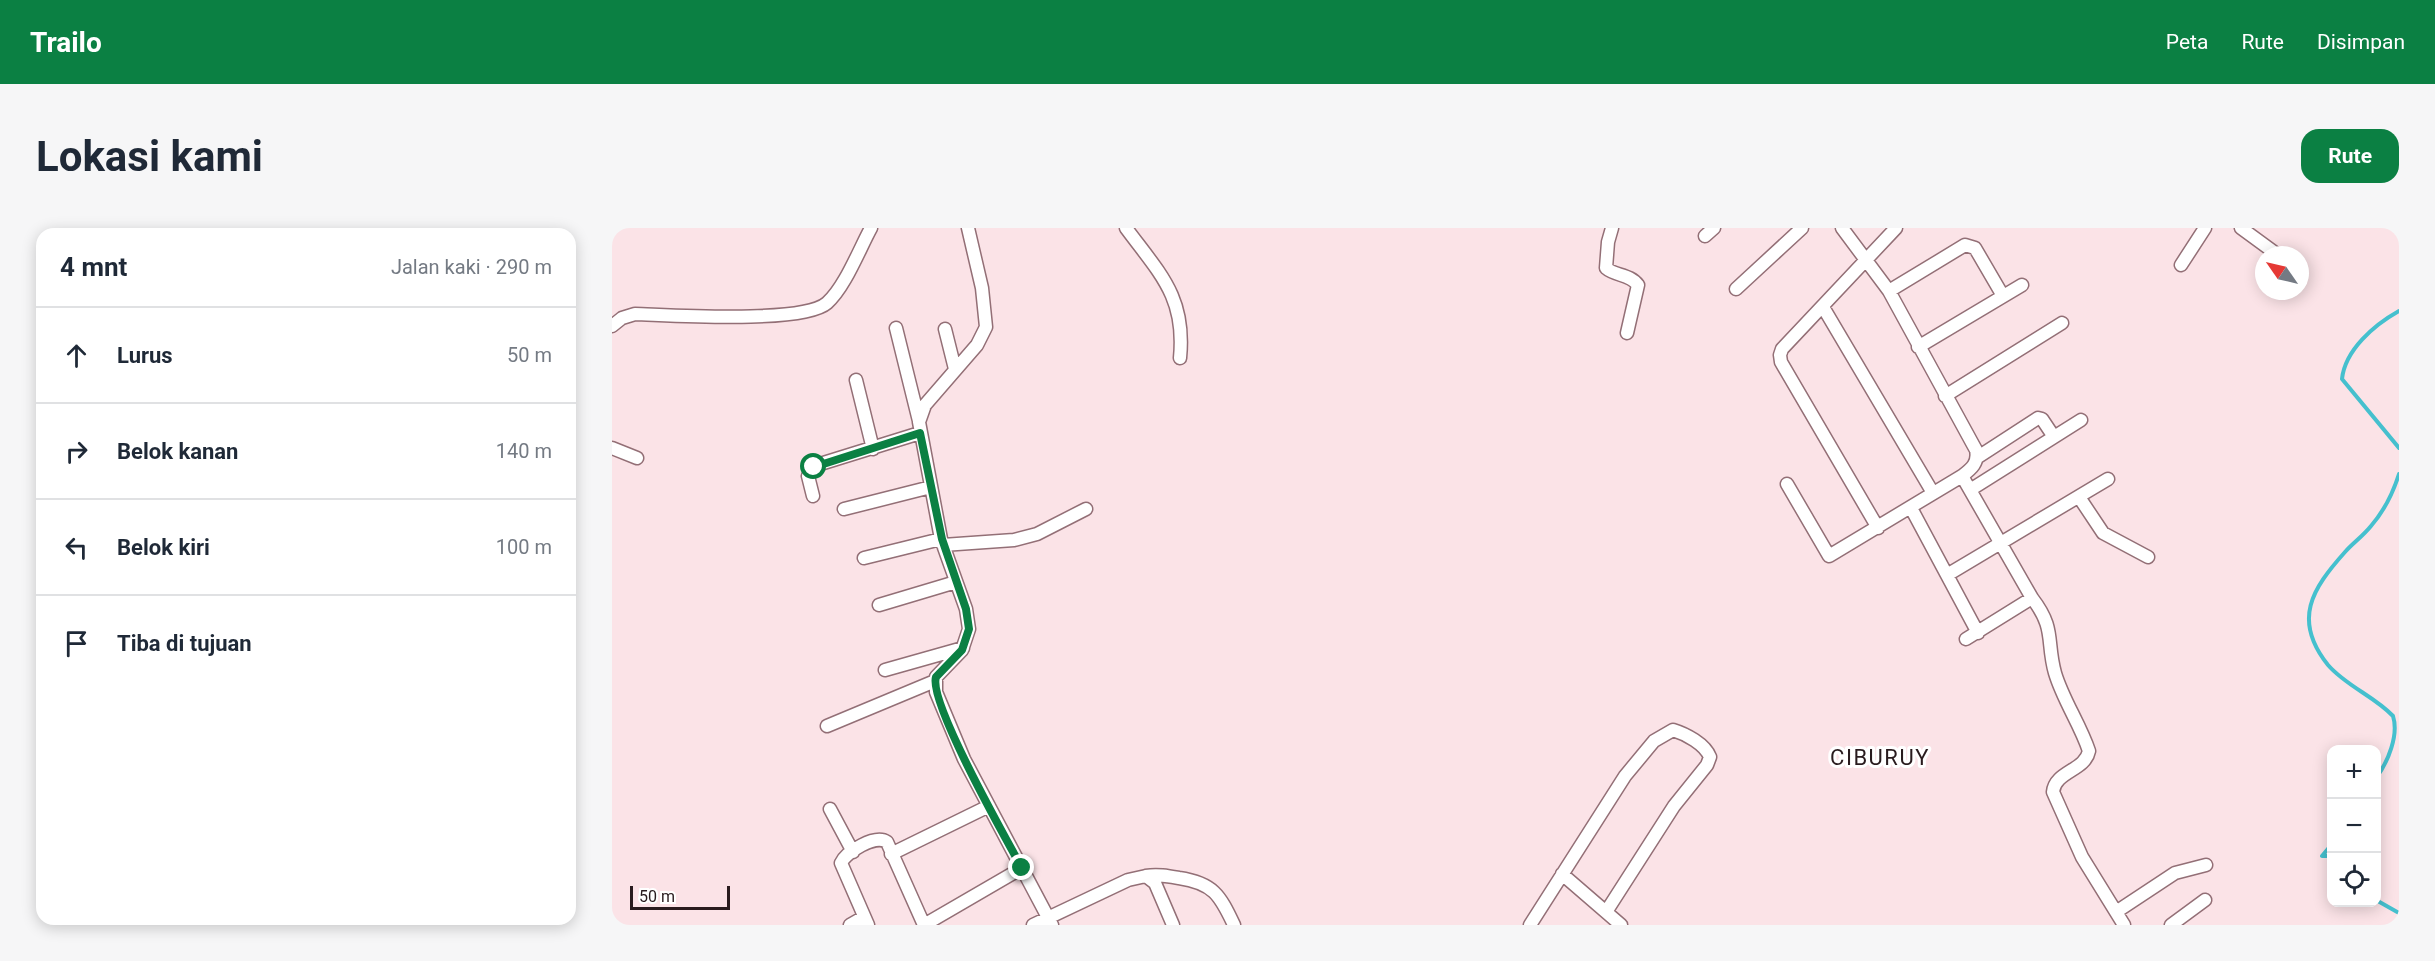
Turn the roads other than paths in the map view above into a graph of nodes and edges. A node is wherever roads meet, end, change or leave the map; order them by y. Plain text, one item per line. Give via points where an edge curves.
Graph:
1 (871, 228) edge
2 (968, 228) edge
3 (1126, 228) edge
4 (1612, 228) edge
5 (1802, 228) edge
6 (1842, 228) edge
7 (1896, 228) edge
8 (2205, 228) edge
9 (2248, 230) edge
10 (2267, 246) edge
11 (1867, 260) junction
12 (2181, 265) dead end
13 (2022, 285) dead end
14 (1736, 289) dead end
15 (1889, 291) junction
16 (2003, 296) junction
17 (1823, 307) junction
18 (2062, 323) dead end
19 (612, 326) edge
20 (896, 328) dead end
21 (945, 329) dead end
22 (1627, 333) dead end
23 (1918, 347) junction
24 (1179, 358) dead end
25 (955, 369) junction
26 (856, 380) dead end
27 (1945, 396) junction
28 (2081, 420) dead end
29 (920, 428) junction
30 (2054, 437) junction
31 (612, 448) edge
32 (873, 449) junction
33 (1977, 457) junction
34 (638, 458) dead end
35 (1962, 476) junction
36 (2108, 479) dead end
37 (1787, 484) dead end
38 (931, 487) junction
39 (1970, 490) junction
40 (1933, 493) junction
41 (813, 496) dead end
42 (2079, 496) junction
43 (844, 508) dead end
44 (1911, 508) junction
45 (1086, 509) dead end
46 (1878, 528) junction
47 (942, 542) junction
48 (2001, 543) junction
49 (2148, 557) dead end
50 (864, 558) dead end
51 (1947, 576) junction
52 (956, 582) junction
53 (2032, 598) junction
54 (879, 605) dead end
55 (1978, 633) junction
56 (1966, 639) dead end
57 (963, 648) junction
58 (885, 670) dead end
59 (935, 681) junction
60 (827, 726) dead end
61 (988, 806) junction
62 (830, 809) dead end
63 (853, 852) junction
64 (891, 854) junction
65 (2206, 865) dead end
66 (1022, 868) junction
67 (1562, 874) junction
68 (1146, 876) junction
69 (2205, 900) dead end
70 (1606, 912) junction
71 (2116, 912) junction
72 (866, 921) edge
73 (1050, 921) edge
74 (1534, 923) edge
75 (850, 925) edge
76 (924, 925) edge
77 (1033, 925) edge
78 (1173, 925) edge
79 (1234, 925) edge
80 (1621, 925) edge
81 (2124, 925) edge
82 (2171, 925) edge

1 - 19 street via 834,294 816,309 765,315 634,314
2 - 25 street via 987,321 981,339
3 - 24 street via 1165,281 1176,303 1182,334
4 - 22 street via 1606,268 1638,285
5 - 14 street
6 - 11 street
7 - 11 street
8 - 12 street
9 - 10 street
11 - 15 street
11 - 17 street
13 - 16 street
15 - 16 street via 1965,245 1975,248
15 - 23 street
16 - 23 street
17 - 40 street
17 - 46 street via 1782,349 1781,363
18 - 27 street
20 - 29 street
21 - 25 street
23 - 27 street
25 - 29 street via 925,405
26 - 32 street
27 - 33 street
28 - 30 street
29 - 32 street
29 - 38 street
30 - 33 street via 2043,418 2038,418
30 - 39 street
31 - 34 street
32 - 41 street via 814,467 808,476
33 - 35 street
35 - 39 street
35 - 40 street
36 - 42 street
37 - 46 street via 1827,555 1832,556
38 - 43 street
38 - 47 street
39 - 48 street
40 - 44 street
42 - 48 street
42 - 49 street via 2103,533
44 - 46 street
44 - 51 street
45 - 47 street via 1037,534 1014,540
47 - 50 street
47 - 52 street
48 - 51 street
48 - 53 street
51 - 55 street
52 - 54 street
52 - 57 street via 968,621
53 - 55 street
53 - 71 street via 2048,625 2055,674 2089,751 2086,759 2058,779 2053,792 2082,857
55 - 56 street
57 - 58 street
57 - 59 street
59 - 60 street
59 - 61 street via 943,710
61 - 64 street
61 - 66 street
62 - 63 street
63 - 64 street via 881,839 887,842
63 - 72 street via 842,860 841,868
64 - 76 street
65 - 71 street via 2175,873
66 - 73 street
66 - 76 street
67 - 70 street
67 - 70 street via 1625,776 1654,741 1672,730 1707,749 1707,765 1674,806
67 - 74 street
68 - 73 street via 1128,880
68 - 78 street via 1155,883
68 - 79 street via 1167,875 1202,883 1216,893
69 - 82 street
70 - 80 street
71 - 81 street
72 - 75 street
73 - 77 street

